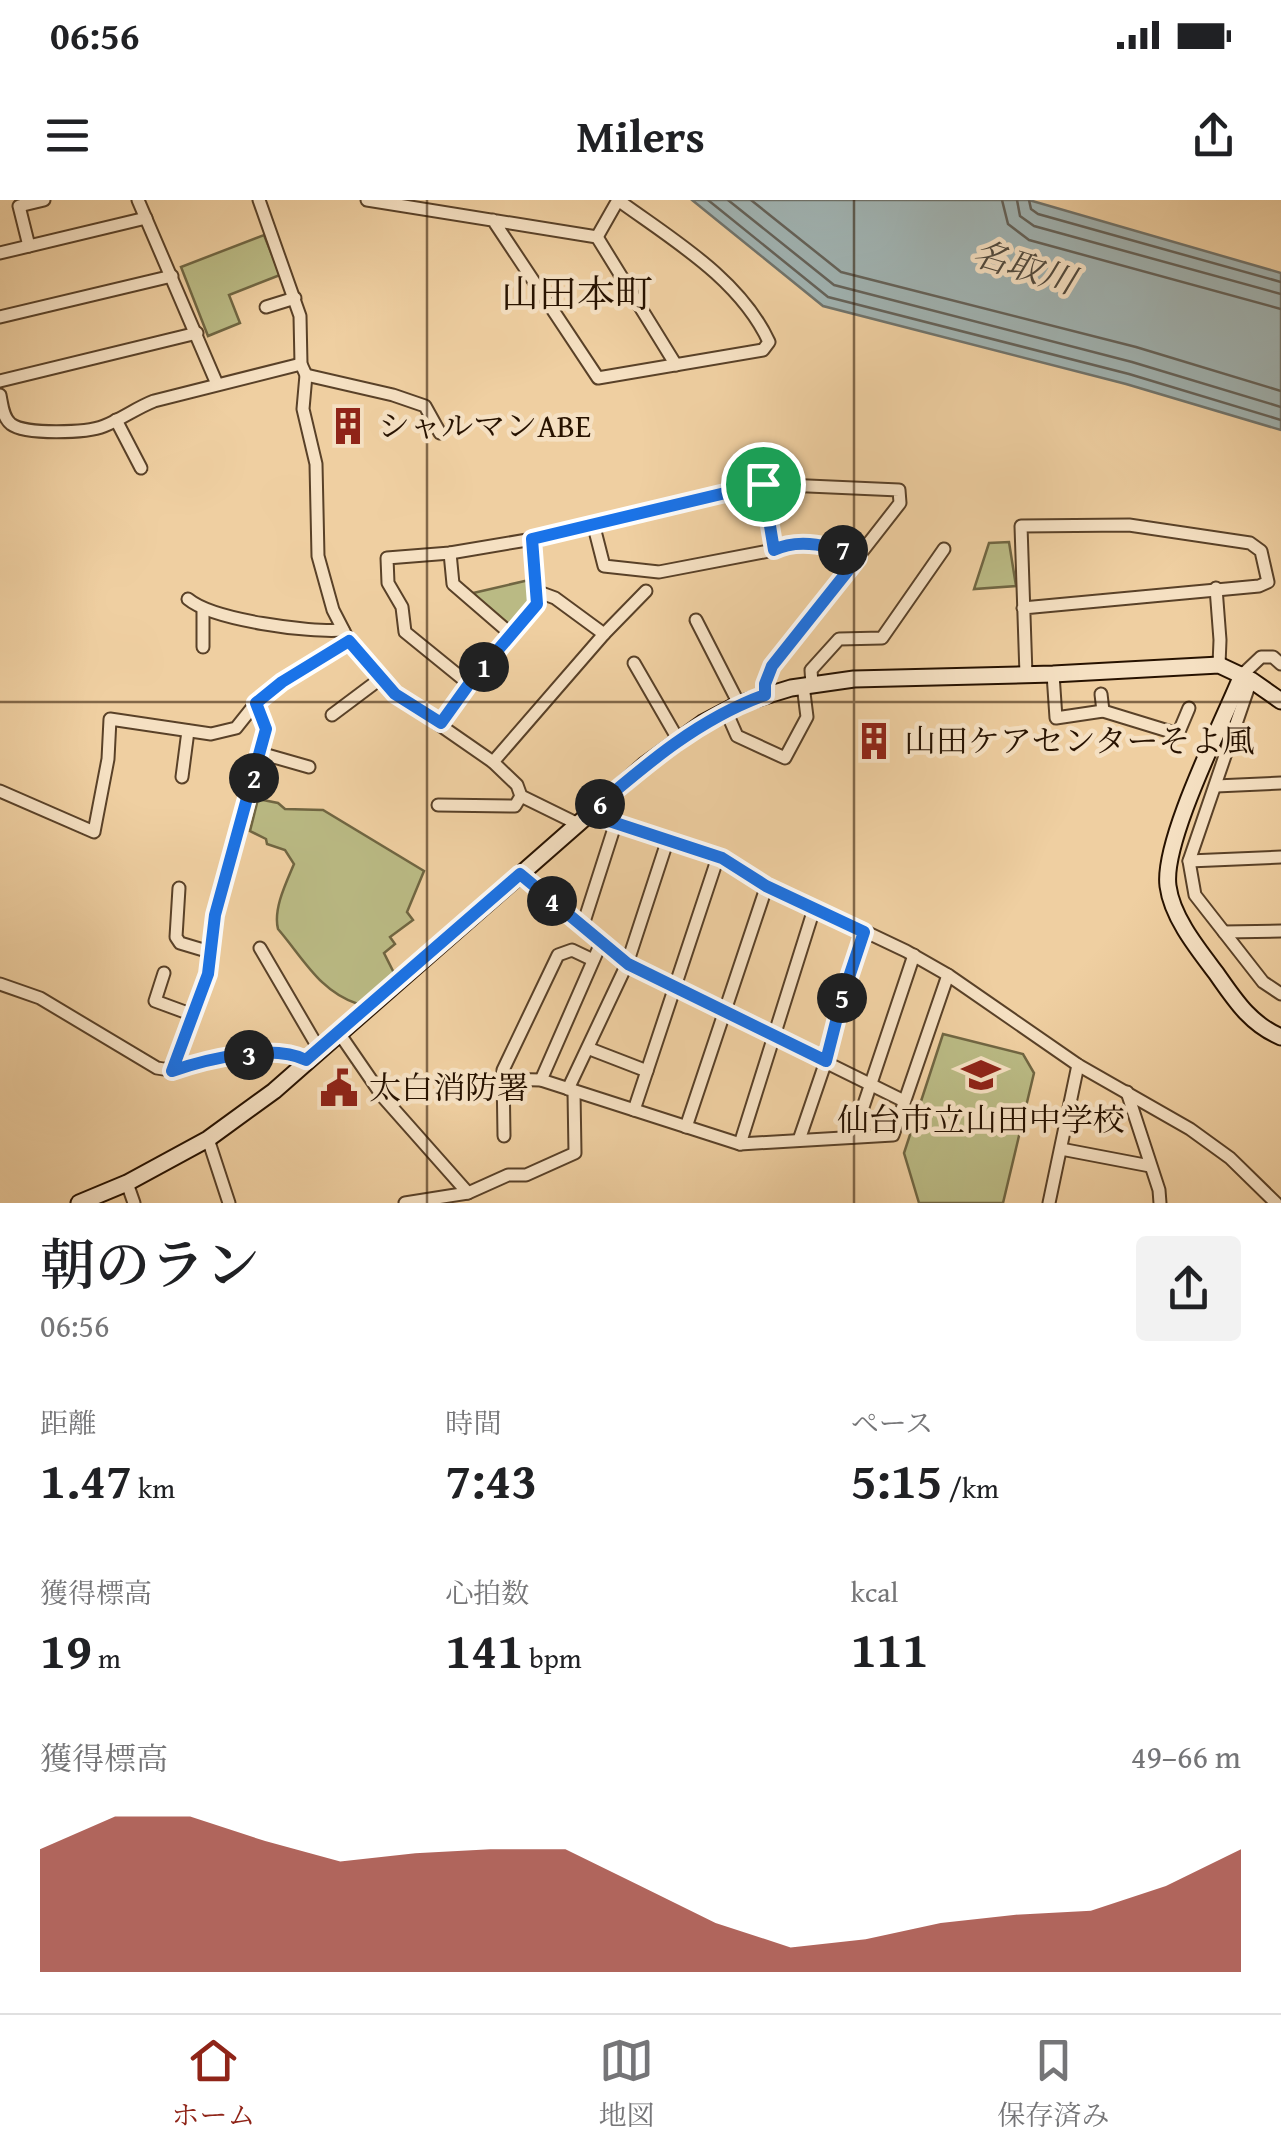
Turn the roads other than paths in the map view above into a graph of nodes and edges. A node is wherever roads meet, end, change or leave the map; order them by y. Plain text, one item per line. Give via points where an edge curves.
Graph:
1 (44, 200) edge
2 (138, 200) edge
3 (260, 200) edge
4 (367, 200) edge
5 (618, 200) edge
6 (146, 218) junction
7 (493, 220) junction
8 (596, 238) junction
9 (29, 246) junction
10 (0, 253) edge
11 (172, 276) junction
12 (295, 298) junction
13 (266, 308) dead end
14 (0, 316) edge
15 (197, 333) junction
16 (676, 365) junction
17 (303, 370) junction
18 (0, 382) edge
19 (216, 384) junction
20 (0, 395) edge
21 (116, 420) junction
22 (440, 433) dead end
23 (140, 468) dead end
24 (763, 484) junction
25 (593, 523) junction
26 (532, 539) junction
27 (944, 549) dead end
28 (774, 550) junction
29 (450, 553) junction
30 (858, 558) junction
31 (1216, 588) junction
32 (536, 591) junction
33 (646, 592) dead end
34 (188, 599) dead end
35 (1022, 608) junction
36 (202, 610) junction
37 (696, 620) dead end
38 (604, 634) junction
39 (346, 635) junction
40 (512, 635) junction
41 (202, 647) dead end
42 (634, 663) dead end
43 (1281, 664) edge
44 (1218, 665) junction
45 (1026, 674) junction
46 (1052, 674) junction
47 (1246, 678) junction
48 (380, 679) junction
49 (469, 684) junction
50 (808, 684) junction
51 (1101, 694) dead end
52 (765, 695) junction
53 (1281, 700) edge
54 (256, 703) junction
55 (733, 708) junction
56 (1189, 708) dead end
57 (1102, 712) junction
58 (332, 715) dead end
59 (441, 723) junction
60 (188, 731) junction
61 (679, 740) junction
62 (260, 753) junction
63 (492, 762) junction
64 (309, 767) dead end
65 (182, 778) dead end
66 (1281, 784) edge
67 (1216, 786) junction
68 (0, 791) edge
69 (521, 796) junction
70 (438, 805) dead end
71 (583, 819) junction
72 (616, 822) junction
73 (668, 838) junction
74 (718, 856) junction
75 (1281, 857) edge
76 (1190, 861) junction
77 (520, 874) junction
78 (766, 886) junction
79 (179, 888) dead end
80 (814, 909) junction
81 (582, 928) junction
82 (1281, 930) edge
83 (864, 932) junction
84 (1224, 932) junction
85 (600, 943) junction
86 (260, 948) dead end
87 (210, 952) junction
88 (914, 956) junction
89 (593, 960) junction
90 (628, 964) junction
91 (164, 973) dead end
92 (948, 975) junction
93 (0, 984) edge
94 (675, 986) junction
95 (1281, 994) edge
96 (724, 1010) junction
97 (193, 1014) junction
98 (340, 1033) junction
99 (775, 1034) junction
100 (1281, 1037) edge
101 (590, 1049) junction
102 (312, 1055) junction
103 (826, 1061) junction
104 (1078, 1066) junction
105 (172, 1071) junction
106 (647, 1072) junction
107 (501, 1080) junction
108 (540, 1080) junction
109 (871, 1084) junction
110 (571, 1090) junction
111 (1128, 1092) junction
112 (904, 1101) junction
113 (634, 1110) junction
114 (686, 1127) junction
115 (504, 1136) dead end
116 (852, 1138) junction
117 (208, 1139) junction
118 (799, 1140) junction
119 (740, 1144) junction
120 (1061, 1148) junction
121 (1150, 1166) junction
122 (127, 1182) junction
123 (468, 1193) junction
124 (79, 1203) edge
125 (134, 1203) edge
126 (229, 1203) edge
127 (404, 1203) edge
128 (1049, 1203) edge
129 (1160, 1203) edge
130 (1276, 1203) edge

1 - 9 street via 19,206
2 - 6 street
3 - 12 street
4 - 7 street
5 - 8 street
5 - 16 street via 728,285 756,314 769,342 762,350
6 - 9 street
6 - 11 street
7 - 8 street
7 - 16 street via 598,378
8 - 16 street
9 - 10 street
11 - 14 street
11 - 15 street
12 - 13 street
12 - 17 street
15 - 18 street
15 - 19 street
17 - 19 street
17 - 22 street via 425,406
17 - 39 street via 303,409 316,464 318,556
19 - 21 street via 154,401
20 - 21 street via 14,427 80,431
21 - 23 street
24 - 25 street
24 - 28 street
24 - 30 street via 899,490 900,504
25 - 26 street
25 - 28 street via 604,566 659,572
26 - 29 street
26 - 32 street
27 - 50 street via 882,638 840,640 811,670
28 - 30 street via 788,542 842,549
29 - 40 street via 453,584
29 - 49 street via 387,558 388,583 402,607 405,632
30 - 52 street via 772,666
31 - 35 street
31 - 35 street via 1268,582 1261,551 1250,543 1129,524 1021,526
31 - 44 street
32 - 38 street
32 - 40 street via 537,604
33 - 38 street
34 - 36 street
35 - 45 street
36 - 39 street
36 - 41 street
37 - 55 street
38 - 63 street
39 - 48 street
39 - 54 street
40 - 49 street
42 - 61 street
43 - 47 street via 1261,656
44 - 46 street
44 - 47 street
45 - 46 street
45 - 50 street
46 - 57 street via 1056,718
47 - 53 street
47 - 67 street
47 - 100 street via 1171,849 1168,884 1186,930 1242,1009
48 - 58 street
48 - 59 street
49 - 59 street
50 - 52 street
50 - 55 street via 807,717 785,758 737,736
51 - 57 street
52 - 55 street
54 - 60 street via 225,733
54 - 62 street via 266,729
55 - 61 street
56 - 57 street via 1178,734
59 - 63 street
60 - 65 street
60 - 68 street via 110,718 94,832
61 - 71 street
62 - 64 street
62 - 87 street
63 - 69 street
66 - 67 street
67 - 76 street
69 - 70 street via 515,806
69 - 71 street
71 - 72 street
71 - 77 street
72 - 73 street
72 - 81 street
73 - 74 street
73 - 90 street
74 - 78 street
74 - 94 street
75 - 76 street
76 - 84 street via 1196,895
77 - 81 street
77 - 98 street
78 - 80 street
78 - 96 street
79 - 87 street via 176,937
80 - 83 street
80 - 99 street
81 - 85 street
82 - 84 street
83 - 88 street
83 - 103 street
84 - 95 street via 1263,982
85 - 89 street
85 - 90 street
86 - 102 street
87 - 97 street
88 - 92 street
88 - 109 street
89 - 107 street via 572,950 558,955
89 - 108 street
90 - 94 street
90 - 101 street
91 - 97 street via 156,1001
92 - 104 street
92 - 112 street
93 - 105 street via 40,998
94 - 96 street
94 - 106 street
96 - 99 street
96 - 114 street
97 - 105 street
98 - 102 street
98 - 123 street via 382,1097
99 - 103 street
99 - 119 street
101 - 106 street
101 - 110 street
102 - 105 street via 268,1052
102 - 117 street
103 - 109 street
103 - 118 street
104 - 111 street
104 - 120 street
106 - 113 street
107 - 108 street
107 - 115 street
108 - 110 street
109 - 112 street
109 - 116 street
110 - 113 street
110 - 123 street via 575,1154
111 - 121 street
111 - 130 street via 1230,1158
112 - 116 street via 894,1135
113 - 114 street
114 - 119 street
116 - 118 street
117 - 122 street
117 - 126 street
118 - 119 street
120 - 121 street
120 - 128 street
121 - 129 street
122 - 124 street
122 - 125 street
123 - 127 street

